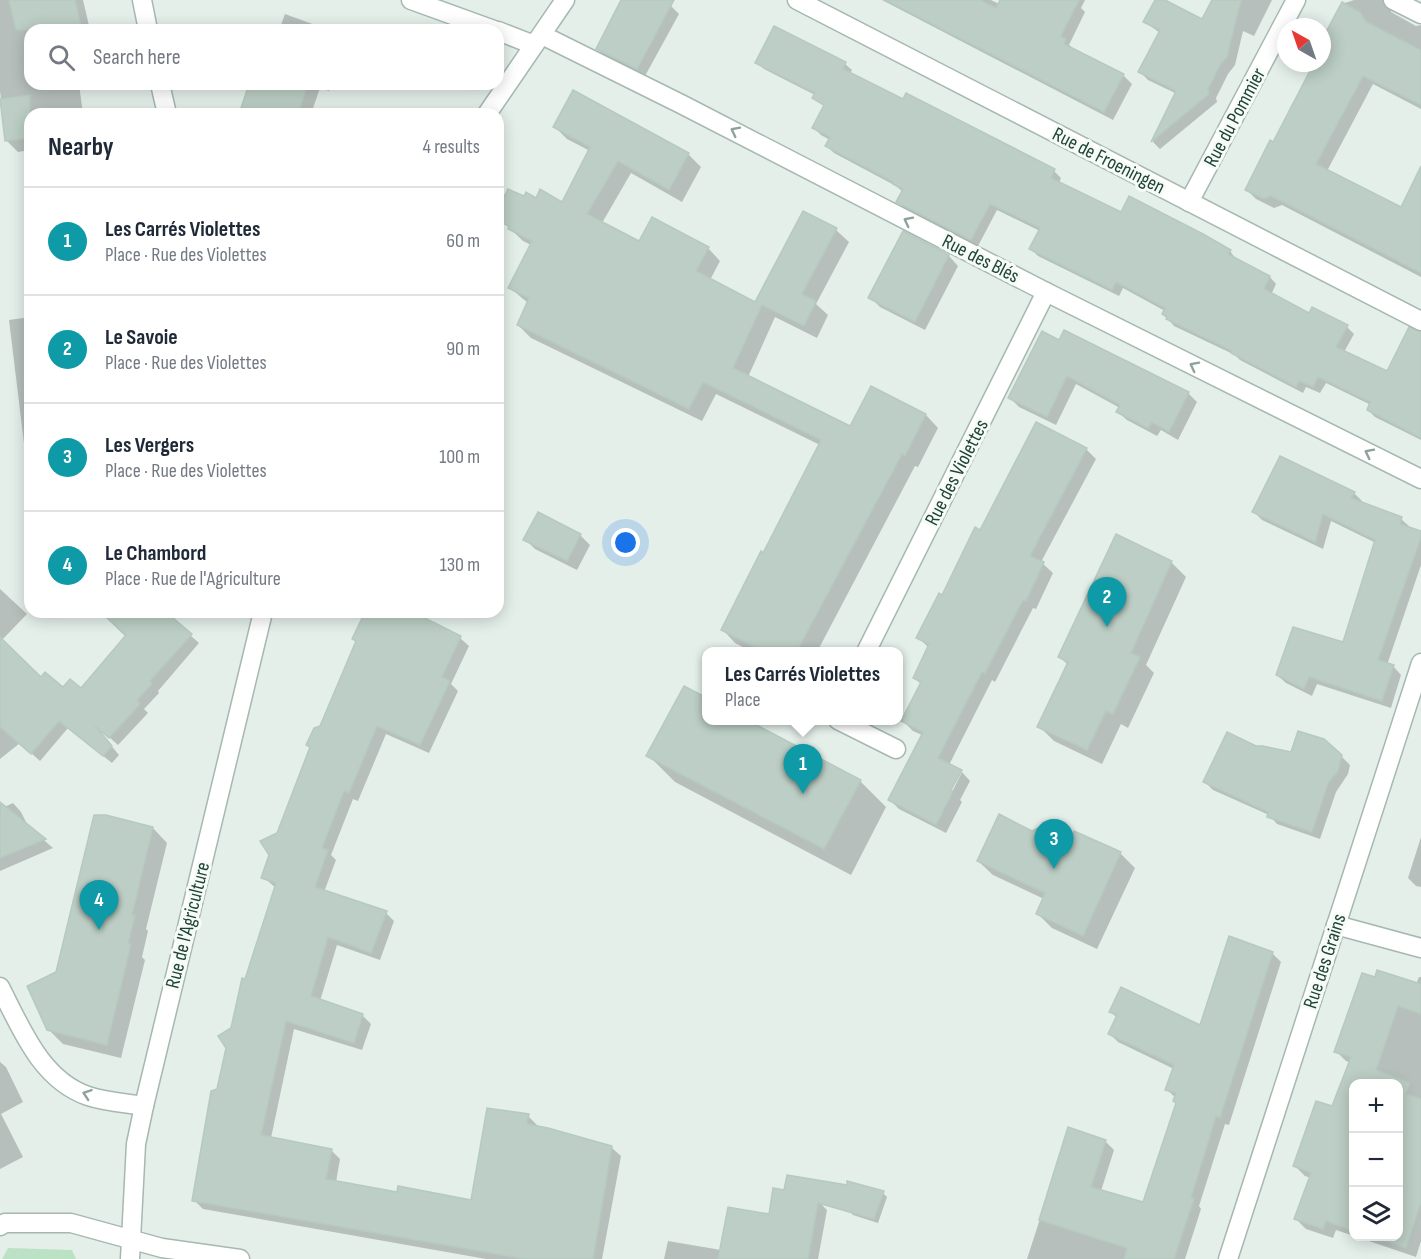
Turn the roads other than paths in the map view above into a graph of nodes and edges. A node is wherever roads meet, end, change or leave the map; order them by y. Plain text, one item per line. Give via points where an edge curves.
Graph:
1 (142, 0) edge
2 (411, 0) edge
3 (565, 0) edge
4 (797, 0) edge
5 (1296, 0) edge
6 (1393, 0) edge
7 (1421, 14) edge
8 (147, 24) edge
9 (477, 24) edge
10 (504, 33) edge
11 (538, 40) junction
12 (504, 88) edge
13 (161, 90) edge
14 (503, 90) edge
15 (166, 108) edge
16 (490, 108) edge
17 (1190, 202) junction
18 (1046, 292) junction
19 (1421, 321) edge
20 (1421, 479) edge
21 (262, 618) edge
22 (868, 647) edge
23 (1421, 663) edge
24 (848, 725) edge
25 (896, 749) dead end
26 (1336, 926) junction
27 (1421, 948) edge
28 (0, 987) edge
29 (144, 1106) junction
30 (3, 1225) edge
31 (130, 1250) edge
32 (240, 1259) edge
33 (1228, 1259) edge

1 - 8 street
2 - 9 street, Rue des Blés
3 - 11 street
4 - 17 street, Rue de Froeningen
5 - 17 street, Rue du Pommier
6 - 7 street
10 - 11 street, Rue des Blés
11 - 12 street
18 -> 11 street, Rue des Blés via 681,104
13 - 15 street
14 - 16 street
17 - 19 street, Rue de Froeningen
20 -> 18 street, Rue des Blés
18 - 22 street, Rue des Violettes
21 - 29 street, Rue de l'Agriculture
23 - 26 street, Rue des Grains
24 - 25 street
26 - 27 street
26 - 33 street, Rue des Grains
29 -> 28 street via 89,1096 66,1086 35,1054
29 - 31 street, Rue de l'Agriculture via 136,1144
30 - 31 street via 71,1223
31 - 32 street via 162,1248

